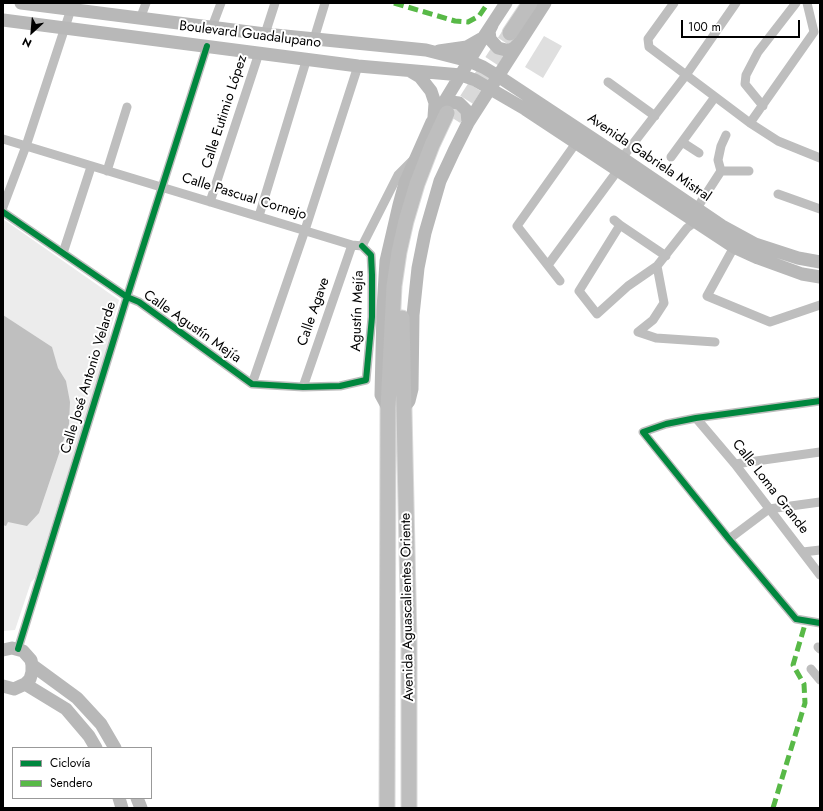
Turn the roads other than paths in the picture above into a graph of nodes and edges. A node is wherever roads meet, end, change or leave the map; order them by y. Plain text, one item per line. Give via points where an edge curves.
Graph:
1 (21, 3) edge
2 (146, 3) edge
3 (221, 3) edge
4 (275, 3) edge
5 (325, 3) edge
6 (506, 3) edge
7 (519, 3) edge
8 (530, 3) edge
9 (545, 3) edge
10 (674, 3) edge
11 (736, 3) edge
12 (796, 3) edge
13 (807, 3) edge
14 (72, 6) edge
15 (140, 19) junction
16 (3, 20) edge
17 (212, 27) junction
18 (64, 29) junction
19 (506, 32) junction
20 (265, 34) junction
21 (483, 38) junction
22 (314, 39) junction
23 (207, 46) junction
24 (434, 52) junction
25 (259, 53) junction
26 (307, 58) junction
27 (469, 61) junction
28 (358, 66) junction
29 (404, 69) junction
30 (461, 75) junction
31 (686, 75) junction
32 (498, 76) junction
33 (608, 82) dead end
34 (490, 89) junction
35 (715, 97) junction
36 (763, 106) junction
37 (127, 107) dead end
38 (453, 116) junction
39 (655, 116) junction
40 (432, 122) junction
41 (750, 123) junction
42 (726, 135) dead end
43 (3, 139) edge
44 (682, 142) junction
45 (576, 143) junction
46 (26, 146) junction
47 (699, 153) dead end
48 (416, 156) junction
49 (671, 157) dead end
50 (820, 158) edge
51 (620, 164) junction
52 (91, 166) junction
53 (106, 170) junction
54 (749, 170) dead end
55 (721, 171) junction
56 (162, 187) junction
57 (778, 194) dead end
58 (210, 202) junction
59 (3, 207) edge
60 (820, 209) edge
61 (3, 212) edge
62 (699, 215) junction
63 (259, 216) junction
64 (305, 230) junction
65 (352, 245) junction
66 (362, 246) junction
67 (734, 247) junction
68 (62, 253) junction
69 (666, 256) junction
70 (820, 262) edge
71 (548, 265) junction
72 (657, 266) junction
73 (820, 276) edge
74 (560, 281) dead end
75 (127, 297) junction
76 (820, 304) edge
77 (715, 342) dead end
78 (252, 384) junction
79 (303, 387) junction
80 (820, 401) edge
81 (388, 408) junction
82 (696, 418) junction
83 (820, 452) edge
84 (735, 464) junction
85 (820, 502) edge
86 (769, 509) junction
87 (729, 539) junction
88 (820, 550) edge
89 (803, 552) junction
90 (820, 575) edge
91 (820, 623) edge
92 (18, 648) junction
93 (3, 650) edge
94 (32, 665) junction
95 (811, 669) dead end
96 (820, 680) edge
97 (25, 684) junction
98 (3, 686) edge
99 (95, 747) edge
100 (114, 747) edge
101 (387, 808) edge
102 (410, 808) edge

1 - 14 main road, Boulevard Guadalupano
2 - 15 street
3 - 17 street
4 - 20 street
5 - 22 street
6 - 19 main road, Avenida Aguascalientes Oriente
7 - 19 main road, Avenida Aguascalientes Oriente
8 - 19 main road, Avenida Aguascalientes Oriente
9 - 19 main road, Avenida Aguascalientes Oriente
10 - 31 street via 648,39 648,44 649,48
11 - 31 street
12 - 36 street via 758,52 746,75 745,84
13 - 36 street via 814,32
14 - 15 main road, Boulevard Guadalupano
14 - 18 street
15 - 17 main road, Boulevard Guadalupano
16 - 18 main road, Boulevard Guadalupano
17 - 20 main road, Boulevard Guadalupano
18 - 23 main road, Boulevard Guadalupano
18 - 46 street
19 - 21 main road, Avenida Aguascalientes Oriente
19 - 32 main road, Avenida Aguascalientes Oriente
20 - 22 main road, Boulevard Guadalupano
21 - 24 main road via 467,47
21 - 27 main road, Avenida Aguascalientes Oriente
22 - 24 main road, Boulevard Guadalupano
23 - 25 main road, Boulevard Guadalupano
23 - 56 street, Calle José Antonio Velarde
24 - 27 main road, Boulevard Guadalupano
25 - 26 main road, Boulevard Guadalupano
25 - 58 street, Calle Eutimio López
26 - 28 main road, Boulevard Guadalupano
26 - 63 street
27 - 30 main road, Avenida Aguascalientes Oriente
27 - 32 main road, Avenida Gabriela Mistral
28 - 29 main road, Boulevard Guadalupano
28 - 64 street
29 - 30 main road, Boulevard Guadalupano
29 - 40 main road via 420,77 431,91 435,103
30 - 34 main road, Boulevard Guadalupano
30 - 38 main road, Avenida Aguascalientes Oriente
31 - 35 street
31 - 39 street
32 - 34 main road, Avenida Aguascalientes Oriente
32 - 51 main road, Avenida Gabriela Mistral
33 - 39 street
34 - 38 main road, Avenida Aguascalientes Oriente
34 - 45 main road, Avenida Gabriela Mistral
35 - 41 street
35 - 44 street
36 - 41 street
37 - 53 street
38 - 40 main road, Avenida Aguascalientes Oriente
38 - 81 main road, Avenida Aguascalientes Oriente via 432,145 406,220 394,286
38 - 102 main road, Avenida Aguascalientes Oriente via 414,223 403,292
39 - 51 street
40 - 48 main road, Avenida Aguascalientes Oriente
41 - 50 street via 778,141
42 - 55 street via 718,160
43 - 46 street, Calle Pascual Cornejo
44 - 47 street
44 - 49 street
45 - 51 main road, Avenida Gabriela Mistral
45 - 71 street via 517,226
46 - 52 street, Calle Pascual Cornejo
46 - 59 street
48 - 66 street via 398,175
48 - 81 main road, Avenida Aguascalientes Oriente via 399,205 386,261 381,394
51 - 62 main road, Avenida Gabriela Mistral
51 - 71 street
52 - 53 street, Calle Pascual Cornejo
52 - 68 street
53 - 56 street, Calle Pascual Cornejo
54 - 55 street
55 - 62 street
56 - 58 street, Calle Pascual Cornejo
56 - 75 street, Calle José Antonio Velarde
57 - 60 street
58 - 63 street, Calle Pascual Cornejo
61 - 68 street, Calle Agustín Mejía
62 - 67 main road, Avenida Gabriela Mistral
62 - 69 street
62 - 70 main road, Avenida Gabriela Mistral via 755,244 798,258
63 - 64 street, Calle Pascual Cornejo
64 - 65 street, Calle Pascual Cornejo
64 - 78 street
65 - 66 street, Calle Pascual Cornejo
65 - 79 street, Calle Agave
66 - 79 street, Agustín Mejía via 371,255 372,276 372,318 366,380 340,386
67 - 73 main road, Avenida Gabriela Mistral via 802,274
67 - 76 street via 708,296 770,322
68 - 75 street, Calle Agustín Mejía
69 - 72 street
69 - 72 street via 617,223 579,291 597,314 628,286
71 - 74 street
72 - 77 street via 664,303 653,320 638,332 656,338
75 - 78 street, Calle Agustín Mejía via 139,302
75 - 92 street, Calle José Antonio Velarde
78 - 79 street
80 - 82 street
81 - 101 main road, Avenida Aguascalientes Oriente
82 - 84 street, Calle Loma Grande
82 - 87 street via 643,432
83 - 84 street
84 - 86 street, Calle Loma Grande
85 - 86 street
86 - 87 street
86 - 89 street, Calle Loma Grande
87 - 91 street via 796,619
88 - 89 street
89 - 90 street, Calle Loma Grande
92 - 93 main road
92 - 94 main road via 28,655
94 - 97 main road via 30,679
94 - 100 main road via 77,698 101,724
95 - 96 street
97 - 98 main road via 14,689
97 - 99 main road via 66,709

